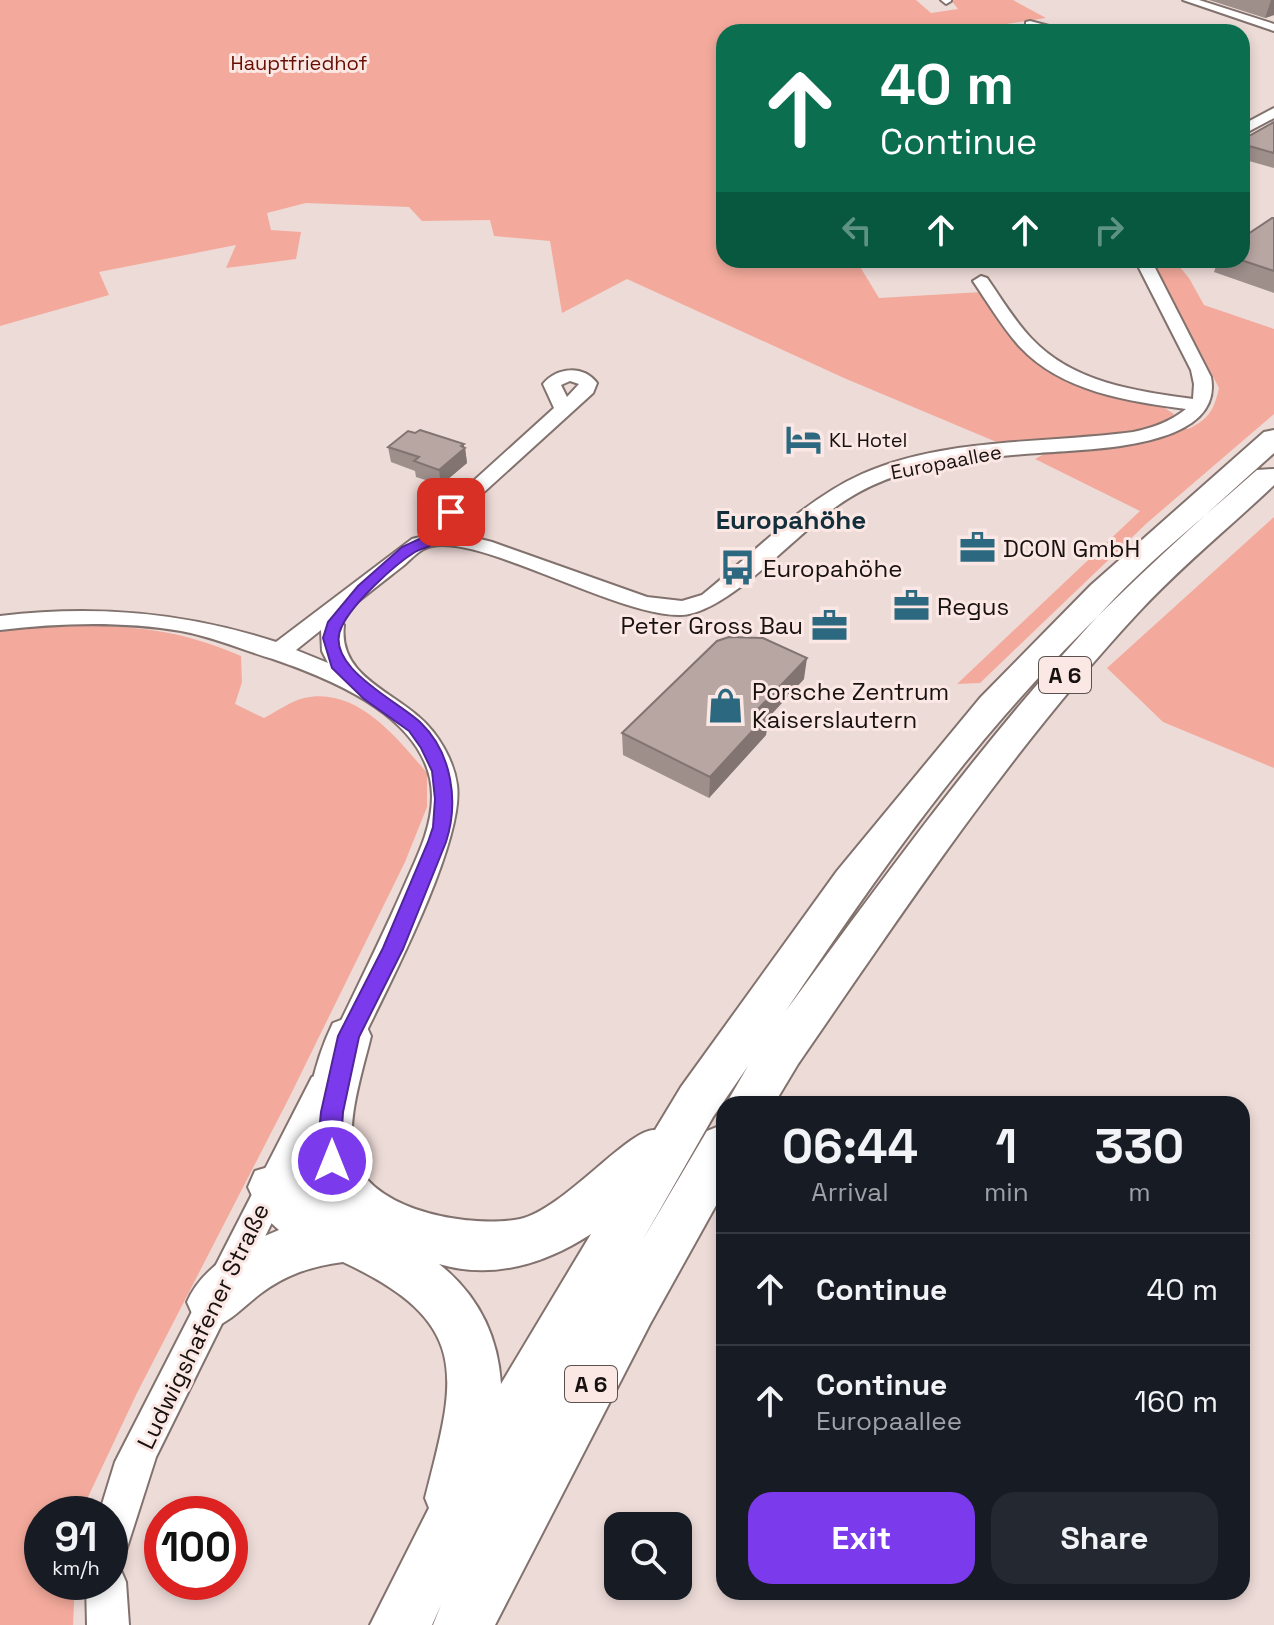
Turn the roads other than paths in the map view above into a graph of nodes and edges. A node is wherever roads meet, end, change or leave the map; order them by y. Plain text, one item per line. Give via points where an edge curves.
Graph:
1 (1188, 0) edge
2 (1272, 26) edge
3 (1250, 31) edge
4 (1274, 112) edge
5 (1250, 126) edge
6 (1147, 268) edge
7 (981, 281) dead end
8 (1200, 406) junction
9 (564, 409) dead end
10 (1274, 438) edge
11 (1274, 470) edge
12 (433, 538) junction
13 (363, 589) junction
14 (0, 623) edge
15 (333, 625) junction
16 (277, 653) junction
17 (370, 695) junction
18 (349, 1036) junction
19 (754, 1096) edge
20 (697, 1102) junction
21 (716, 1160) edge
22 (272, 1187) junction
23 (351, 1221) junction
24 (213, 1302) junction
25 (123, 1496) edge
26 (444, 1537) junction
27 (107, 1600) edge
28 (108, 1625) edge
29 (400, 1625) edge
30 (463, 1625) edge

1 - 2 street
2 - 3 street
4 - 5 street
6 - 8 street via 1200,370 1205,389
7 - 8 street via 1023,339 1056,367 1110,390
8 - 12 street, Europaallee via 1187,418 1147,434 970,455 869,479 838,496 710,600 689,607 644,604 485,546
9 - 12 street via 455,508
10 - 20 highway, A 6 via 1102,592 992,707 851,882
11 - 19 highway, A 6 via 1127,605 1045,697 948,818
12 - 13 street via 408,550
13 - 15 street
13 - 16 street
14 - 16 street, Ludwigshafener Straße via 67,618 152,621 218,632
15 - 16 street via 310,645
15 - 17 street via 330,643 338,664
16 - 17 street, Ludwigshafener Straße
17 - 18 street, Ludwigshafener Straße via 415,727 429,746 444,784 444,814 401,931
18 - 22 street, Ludwigshafener Straße
18 - 23 highway via 330,1143
20 - 23 highway via 592,1208 523,1242 484,1247 437,1242
20 - 26 highway, A 6
21 - 30 highway, A 6
22 - 23 highway via 295,1214
22 - 24 street, Ludwigshafener Straße
23 - 24 highway via 246,1273
23 - 26 highway via 449,1305 467,1338 475,1376 473,1413
24 - 25 street, Ludwigshafener Straße
26 - 29 highway, A 6
27 - 28 street

